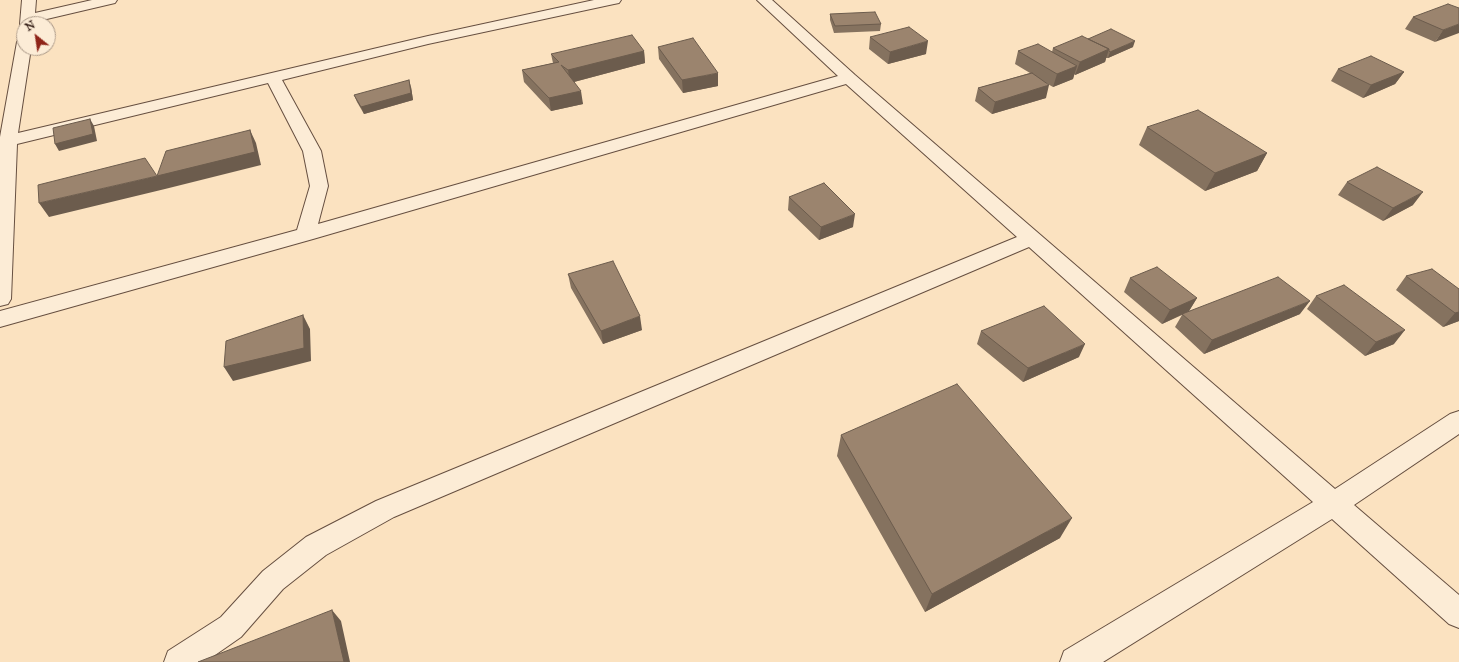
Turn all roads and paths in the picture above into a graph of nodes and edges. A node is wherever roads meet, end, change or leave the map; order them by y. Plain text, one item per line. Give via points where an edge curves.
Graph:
1 (29, 0) edge
2 (110, 0) edge
3 (614, 0) edge
4 (764, 0) edge
5 (28, 16) edge
6 (50, 16) edge
7 (22, 56) edge
8 (273, 78) junction
9 (849, 78) junction
10 (8, 141) junction
11 (306, 234) junction
12 (2, 235) edge
13 (1031, 239) junction
14 (0, 299) edge
15 (0, 319) edge
16 (1459, 421) edge
17 (1333, 504) junction
18 (1459, 614) edge
19 (179, 662) edge
20 (1075, 662) edge

1 - 5 street
2 - 6 street
3 - 8 street via 428,40
4 - 9 street
7 - 10 street
8 - 10 street
8 - 11 street via 312,151 319,186
9 - 11 street
9 - 13 street
10 - 12 street
11 - 15 street
12 - 14 street
13 - 17 street
13 - 19 street via 385,509 316,546 273,580 231,627
16 - 17 street
17 - 18 street
17 - 20 street

